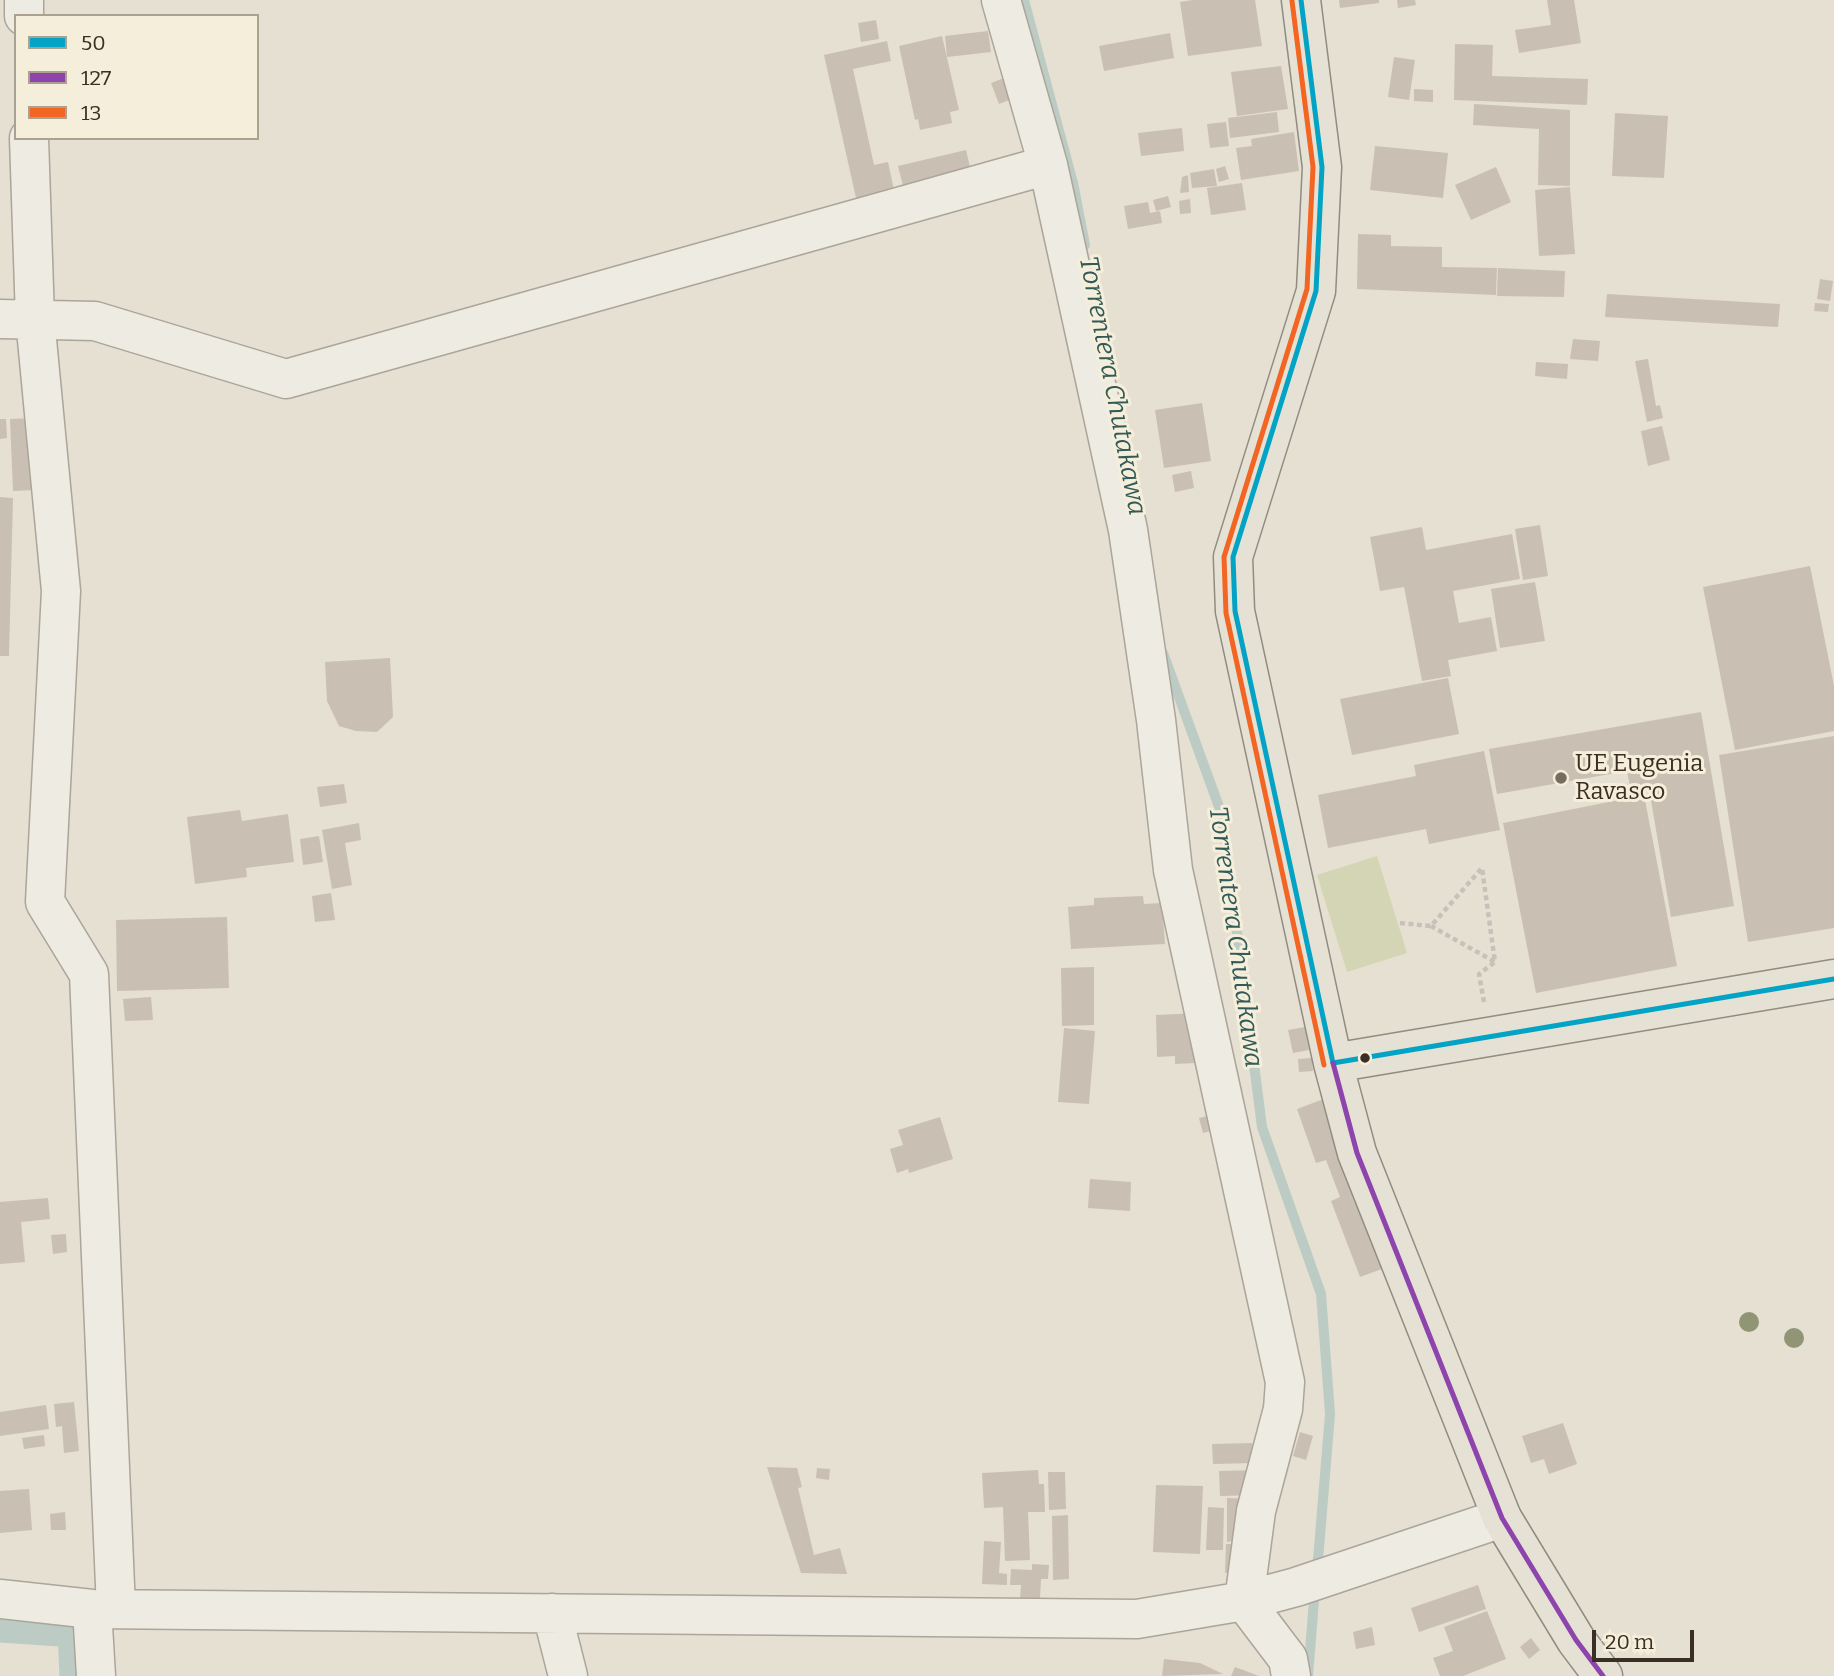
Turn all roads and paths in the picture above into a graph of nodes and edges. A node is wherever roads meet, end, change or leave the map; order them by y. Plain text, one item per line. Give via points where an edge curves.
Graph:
1 (1001, 0) edge
2 (1301, 0) edge
3 (29, 140) edge
4 (1048, 165) junction
5 (17, 319) edge
6 (1401, 923) dead end
7 (1432, 926) junction
8 (1495, 962) junction
9 (1834, 979) edge
10 (1490, 1034) junction
11 (1333, 1063) junction
12 (1503, 1518) junction
13 (0, 1599) edge
14 (1244, 1601) junction
15 (104, 1609) junction
16 (552, 1613) junction
17 (96, 1676) edge
18 (568, 1676) edge
19 (1291, 1676) edge
20 (1603, 1676) edge

1 - 4 street
2 - 11 main road via 1322,167 1316,291 1233,557 1235,611
3 - 5 street
4 - 5 street via 286,379 95,321
4 - 14 street via 1128,530 1176,883 1285,1382 1283,1409 1256,1511
5 - 15 street via 61,591 45,902 89,974
6 - 7 path
7 - 8 path
7 - 8 path via 1482,868
8 - 10 path via 1479,974
9 - 10 main road
10 - 11 main road
11 - 12 main road via 1357,1153
12 - 14 street
12 - 20 main road via 1576,1640
13 - 15 street
14 - 16 street via 1137,1619
14 - 19 street via 1288,1660
15 - 16 street
15 - 17 street
16 - 18 street

